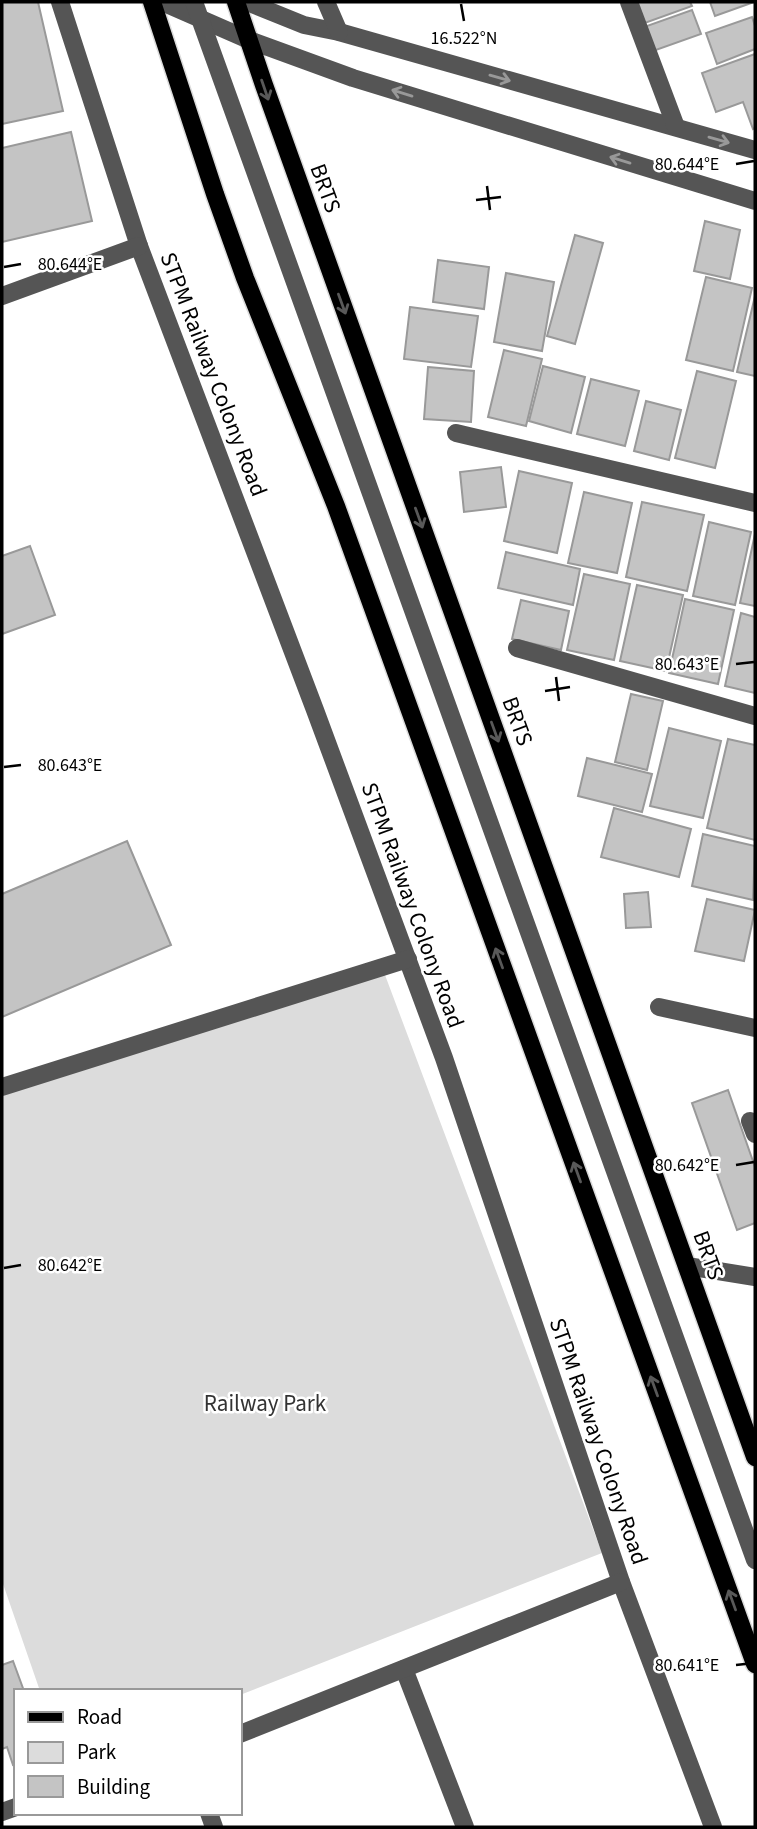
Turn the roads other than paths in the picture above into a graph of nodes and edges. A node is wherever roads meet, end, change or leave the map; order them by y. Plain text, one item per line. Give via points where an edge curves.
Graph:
1 (60, 2) edge
2 (152, 2) edge
3 (162, 2) edge
4 (236, 2) edge
5 (247, 2) edge
6 (326, 2) edge
7 (629, 2) edge
8 (197, 10) edge
9 (339, 32) junction
10 (249, 40) junction
11 (676, 128) junction
12 (755, 150) edge
13 (755, 201) edge
14 (139, 246) junction
15 (2, 296) edge
16 (456, 433) dead end
17 (755, 503) edge
18 (517, 648) dead end
19 (755, 716) edge
20 (408, 959) junction
21 (659, 1007) dead end
22 (755, 1028) edge
23 (2, 1087) edge
24 (687, 1266) junction
25 (755, 1277) edge
26 (755, 1457) edge
27 (755, 1560) edge
28 (621, 1582) junction
29 (755, 1664) edge
30 (404, 1669) junction
31 (242, 1733) edge
32 (465, 1827) edge
33 (713, 1827) edge

1 - 14 street, STPM Railway Colony Road
29 -> 2 main road via 340,519 224,218
3 - 8 street
4 - 10 main road, BRTS
5 - 9 street
6 - 9 street
7 - 11 street
8 - 10 street
8 - 27 street
9 -> 11 street
13 -> 10 street via 353,78
10 -> 24 main road, BRTS
11 -> 12 street
14 - 15 street
14 - 20 street, STPM Railway Colony Road
16 - 17 street
18 - 19 street
20 - 23 street
20 - 28 street, STPM Railway Colony Road
21 - 22 street
24 - 25 street
24 - 26 main road, BRTS
28 - 30 street
28 - 33 street, STPM Railway Colony Road
30 - 31 street
30 - 32 street

